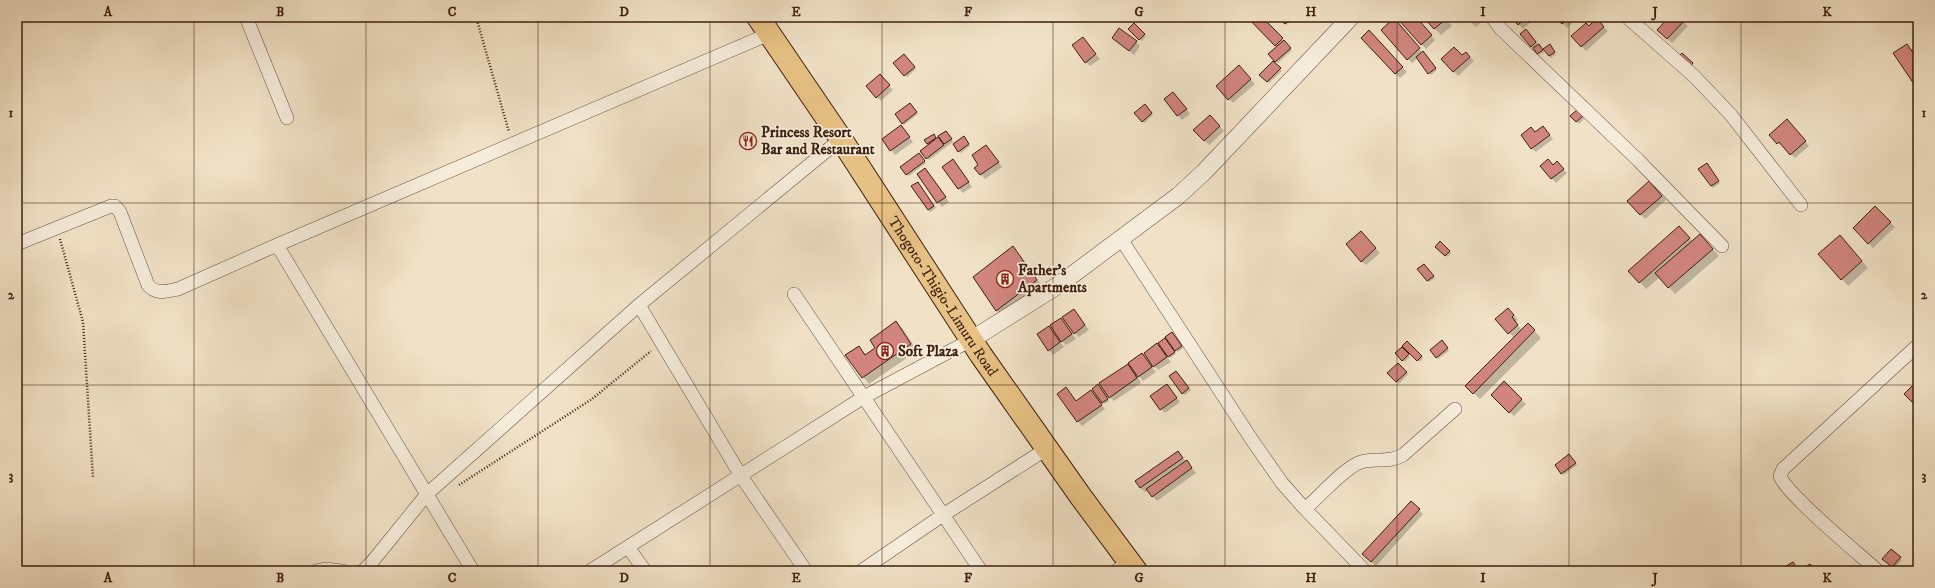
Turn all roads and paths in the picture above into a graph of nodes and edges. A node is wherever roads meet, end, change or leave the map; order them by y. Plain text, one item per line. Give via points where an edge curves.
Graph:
1 (246, 17) edge
2 (476, 17) edge
3 (1350, 17) edge
4 (1492, 17) edge
5 (1627, 17) edge
6 (763, 26) edge
7 (287, 118) dead end
8 (841, 138) junction
9 (512, 145) junction
10 (1801, 205) dead end
11 (57, 227) junction
12 (1121, 239) junction
13 (17, 244) edge
14 (277, 245) junction
15 (1722, 246) dead end
16 (794, 294) dead end
17 (639, 305) junction
18 (971, 340) junction
19 (661, 344) junction
20 (1918, 345) edge
21 (864, 397) junction
22 (1455, 409) dead end
23 (1048, 448) junction
24 (741, 476) junction
25 (93, 478) dead end
26 (454, 488) dead end
27 (426, 494) junction
28 (1305, 509) junction
29 (943, 515) junction
30 (628, 547) junction
31 (1127, 568) edge
32 (316, 571) edge
33 (342, 571) edge
34 (363, 571) edge
35 (473, 571) edge
36 (590, 571) edge
37 (645, 571) edge
38 (806, 571) edge
39 (861, 571) edge
40 (981, 571) edge
41 (1365, 571) edge
42 (1878, 571) edge

1 - 7 street
2 - 9 path
3 - 12 street via 1204,172 1178,196
4 - 15 street via 1501,29 1616,139
5 - 10 street via 1694,76 1731,115
6 - 8 highway, Thogoto-Thigio-Limuru Road
6 - 9 street
8 - 17 street
8 - 18 highway, Thogoto-Thigio-Limuru Road
9 - 14 street
11 - 13 street
11 - 14 street via 116,206 148,285 151,289 161,292 178,289
11 - 25 path via 83,322
12 - 18 street via 1060,284
12 - 28 street via 1252,440 1282,483
14 - 27 street
16 - 21 street
17 - 19 street
17 - 27 street
18 - 21 street
18 - 23 highway, Thogoto-Thigio-Limuru Road
19 - 24 street
19 - 26 path via 592,399
20 - 42 street via 1783,469 1780,476 1802,502
21 - 24 street
21 - 29 street
22 - 28 street via 1403,455 1395,460 1361,462 1350,468
23 - 29 street
23 - 31 highway, Thogoto-Thigio-Limuru Road
24 - 30 street
24 - 38 street
27 - 34 street
27 - 35 street
28 - 41 street
29 - 39 street
29 - 40 street
30 - 36 street
30 - 37 street
32 - 33 street via 325,568

